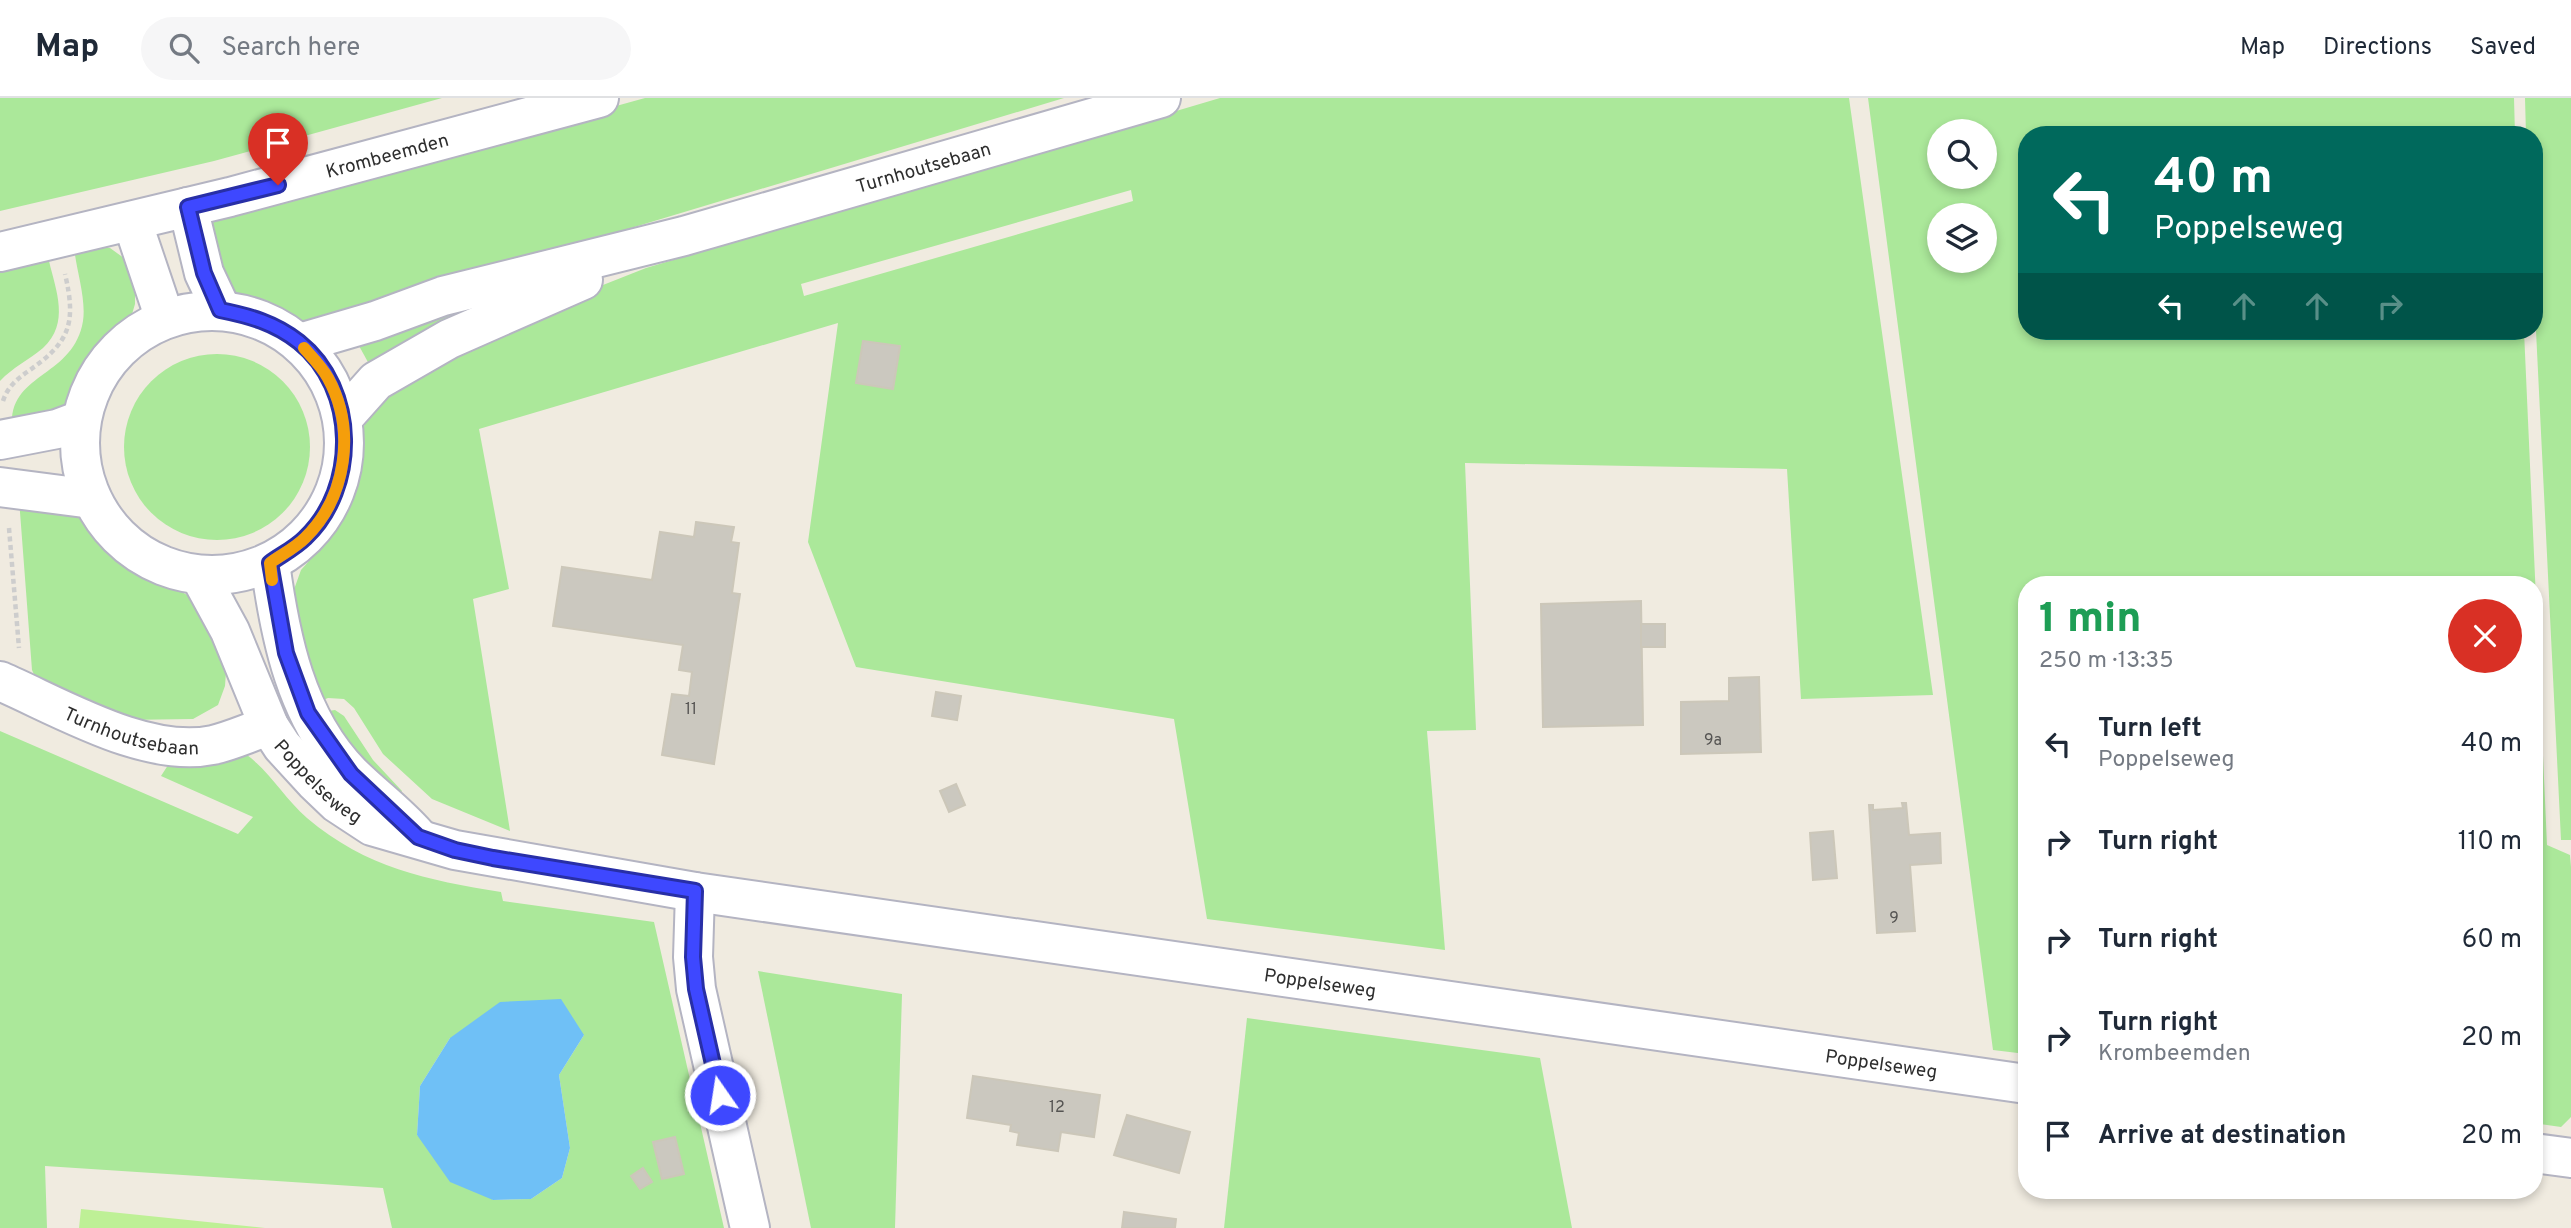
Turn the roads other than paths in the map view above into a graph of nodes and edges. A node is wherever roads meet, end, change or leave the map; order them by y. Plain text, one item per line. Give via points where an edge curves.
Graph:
1 (599, 98) edge
2 (1161, 98) edge
3 (188, 207) junction
4 (132, 221) junction
5 (684, 236) junction
6 (0, 252) edge
7 (220, 310) junction
8 (165, 319) junction
9 (300, 343) junction
10 (343, 418) junction
11 (81, 420) junction
12 (0, 440) edge
13 (0, 487) edge
14 (92, 499) junction
15 (270, 563) junction
16 (200, 576) junction
17 (0, 681) edge
18 (268, 726) junction
19 (418, 837) junction
20 (695, 891) junction
21 (2018, 1083) edge
22 (2543, 1154) edge
23 (2571, 1158) edge
24 (750, 1228) edge

1 - 3 street, Krombeemden
2 - 5 street, Turnhoutsebaan
3 - 4 street, Krombeemden
3 - 7 street via 204,273
4 - 6 street
4 - 8 street
5 - 9 street, Turnhoutsebaan via 443,296
5 - 10 street, Turnhoutsebaan via 449,339 376,381
7 - 8 street
7 - 9 street via 263,319
8 - 11 street via 142,330 114,354 93,385
9 - 10 street via 328,377
10 - 15 street via 344,461 331,503 305,538
11 - 12 street
11 - 14 street via 81,460
13 - 14 street
14 - 16 street via 110,528 135,552 166,568
15 - 16 street via 236,574
15 - 19 street, Poppelseweg via 286,653 308,713 351,774
16 - 18 street, Poppelseweg via 230,631
17 - 18 street, Turnhoutsebaan via 120,734 162,745 211,746
18 - 19 street, Poppelseweg via 282,747 337,803 372,826
19 - 20 street, Poppelseweg via 493,858
20 - 21 street, Poppelseweg
20 - 24 street via 696,989
22 - 23 street

